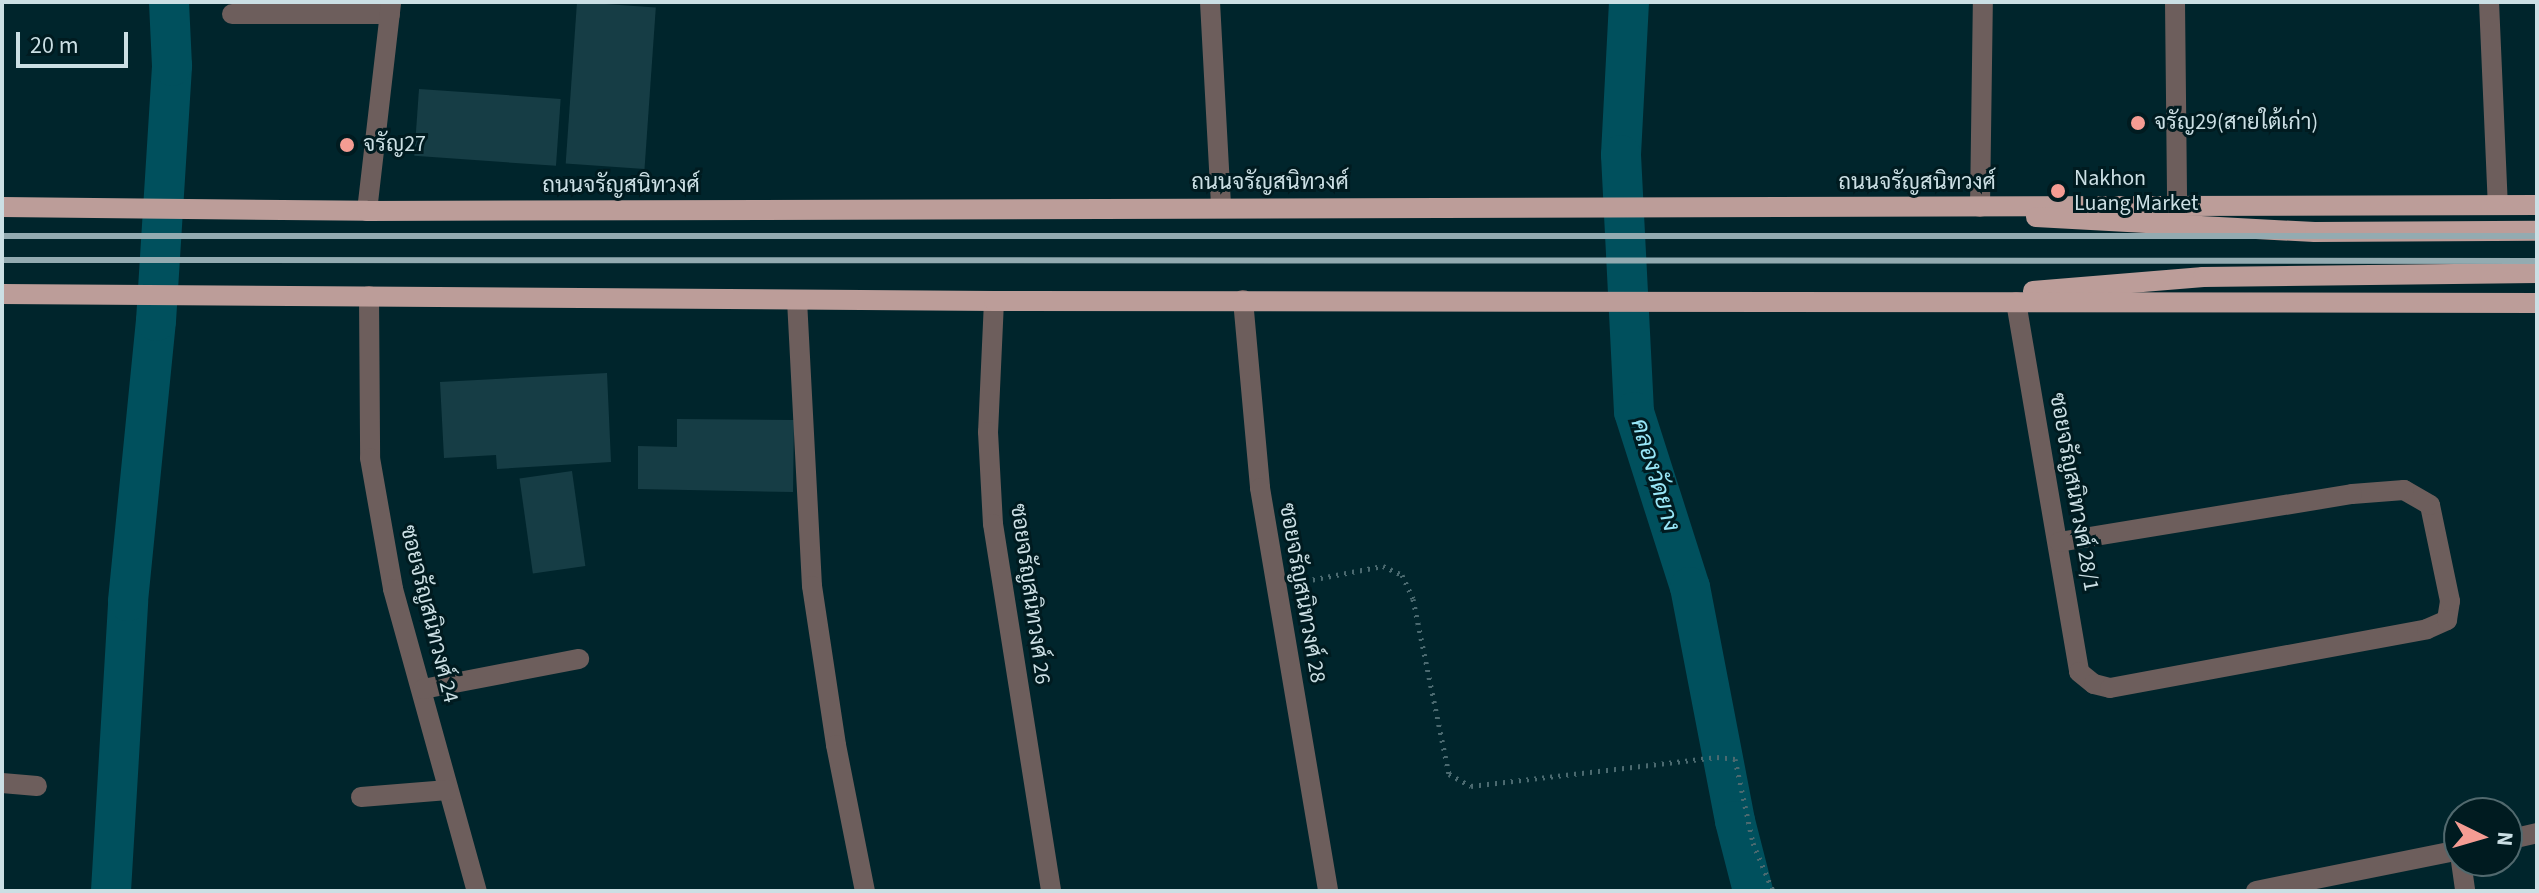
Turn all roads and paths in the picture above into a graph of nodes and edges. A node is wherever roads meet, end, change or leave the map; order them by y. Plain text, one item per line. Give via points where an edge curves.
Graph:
1 (1210, 2) edge
2 (2175, 2) edge
3 (2489, 2) edge
4 (1983, 3) edge
5 (390, 8) edge
6 (232, 14) dead end
7 (2177, 204) junction
8 (2498, 205) junction
9 (2537, 205) edge
10 (2, 207) edge
11 (1221, 207) junction
12 (1980, 207) junction
13 (1932, 209) junction
14 (367, 211) junction
15 (2537, 231) edge
16 (2537, 273) edge
17 (2, 294) edge
18 (369, 296) junction
19 (797, 300) junction
20 (1243, 300) junction
21 (994, 301) junction
22 (1934, 302) junction
23 (2016, 302) junction
24 (2537, 303) edge
25 (2059, 542) junction
26 (1276, 586) junction
27 (579, 659) dead end
28 (423, 689) junction
29 (2, 783) edge
30 (37, 786) dead end
31 (448, 790) junction
32 (361, 797) dead end
33 (2443, 853) edge
34 (477, 891) edge
35 (865, 891) edge
36 (1051, 891) edge
37 (1328, 891) edge
38 (1773, 891) edge
39 (2256, 891) edge

1 - 11 street
2 - 7 street
3 - 8 street
4 - 12 street
5 - 6 street
5 - 14 street
7 - 8 main road, ถนนจรัญสนิทวงศ์
7 - 12 main road, ถนนจรัญสนิทวงศ์
8 - 9 main road, ถนนจรัญสนิทวงศ์
10 - 14 main road, ถนนจรัญสนิทวงศ์
11 - 13 main road, ถนนจรัญสนิทวงศ์
11 - 14 main road, ถนนจรัญสนิทวงศ์
12 - 13 main road, ถนนจรัญสนิทวงศ์
13 - 15 main road via 2315,232
16 - 22 main road via 2112,282
17 - 18 main road
18 - 19 main road
18 - 28 street, ซอยจรัญสนิทวงศ์ 24 via 370,458 393,589
19 - 21 main road
19 - 35 street via 812,586
20 - 21 main road
20 - 22 main road
20 - 26 street, ซอยจรัญสนิทวงศ์ 28 via 1260,488
21 - 36 street, ซอยจรัญสนิทวงศ์ 26 via 988,432 993,524
22 - 23 main road
23 - 24 main road
23 - 25 street, ซอยจรัญสนิทวงศ์ 28/1
25 - 25 street, ซอยจรัญสนิทวงศ์ 28/1 via 2079,672 2110,688 2427,629 2447,620 2450,601 2430,505 2404,490
26 - 37 street, ซอยจรัญสนิทวงศ์ 28
26 - 38 path via 1383,566 1402,575 1413,599 1449,774 1471,786 1731,757 1738,763 1750,832
27 - 28 street
28 - 31 street, ซอยจรัญสนิทวงศ์ 24
29 - 30 street
31 - 32 street
31 - 34 street, ซอยจรัญสนิทวงศ์ 24
33 - 39 street

